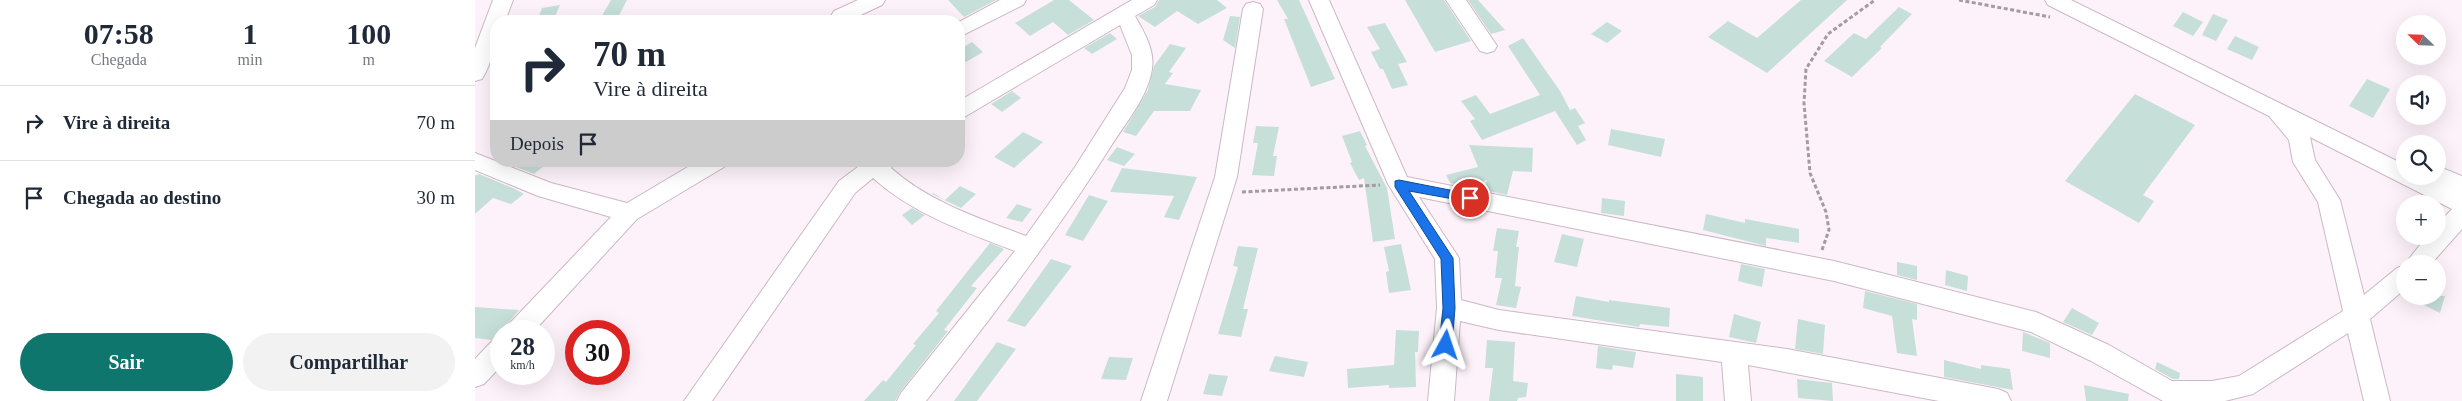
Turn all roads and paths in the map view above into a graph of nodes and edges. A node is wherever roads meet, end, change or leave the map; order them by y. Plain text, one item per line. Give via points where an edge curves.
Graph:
1 (503, 0) edge
2 (875, 0) edge
3 (1016, 0) edge
4 (1147, 0) edge
5 (1319, 0) edge
6 (1456, 0) edge
7 (1875, 0) edge
8 (1959, 0) edge
9 (2086, 0) edge
10 (1253, 9) dead end
11 (2056, 9) edge
12 (844, 12) edge
13 (1124, 13) junction
14 (497, 15) edge
15 (965, 27) edge
16 (490, 34) edge
17 (1487, 46) dead end
18 (2205, 67) junction
19 (475, 74) edge
20 (965, 107) edge
21 (2272, 107) junction
22 (2396, 154) edge
23 (475, 161) edge
24 (706, 167) edge
25 (874, 167) edge
26 (883, 167) edge
27 (2396, 171) edge
28 (2446, 178) edge
29 (1399, 184) junction
30 (2424, 185) edge
31 (2462, 186) edge
32 (1221, 193) junction
33 (2462, 204) edge
34 (629, 213) junction
35 (2462, 213) edge
36 (1031, 247) junction
37 (2425, 255) edge
38 (1816, 267) junction
39 (2396, 282) edge
40 (1449, 308) junction
41 (2357, 315) junction
42 (529, 320) edge
43 (1734, 352) junction
44 (490, 361) edge
45 (475, 376) edge
46 (697, 401) edge
47 (910, 401) edge
48 (1154, 401) edge
49 (1441, 401) edge
50 (1738, 401) edge
51 (1998, 401) edge
52 (2377, 401) edge

1 - 14 street
2 - 12 street
3 - 15 street
4 - 13 street
5 - 29 street
6 - 17 street
7 - 38 path via 1828,34 1806,69 1803,102 1810,174 1826,212 1829,230
8 - 11 path
9 - 18 street
10 - 32 street
11 - 18 street
13 - 20 street
13 - 36 street via 1142,49 1137,87 1077,183
16 - 19 street
18 - 21 street
18 - 22 street
21 - 27 street
21 - 41 street via 2299,137 2304,162 2329,200
23 - 34 street via 546,190
24 - 34 street
25 - 46 street via 847,187
26 - 36 street via 903,191 920,201
28 - 31 street
29 - 32 path
29 - 38 street
29 - 40 street via 1447,258
30 - 33 street
32 - 48 street
34 - 42 street
35 - 37 street
36 - 47 street
38 - 41 street via 2036,323 2100,353 2170,392 2212,392 2244,386
39 - 41 street
40 - 43 street via 1499,320
40 - 49 street
41 - 52 street
43 - 50 street
43 - 51 street
44 - 45 street

